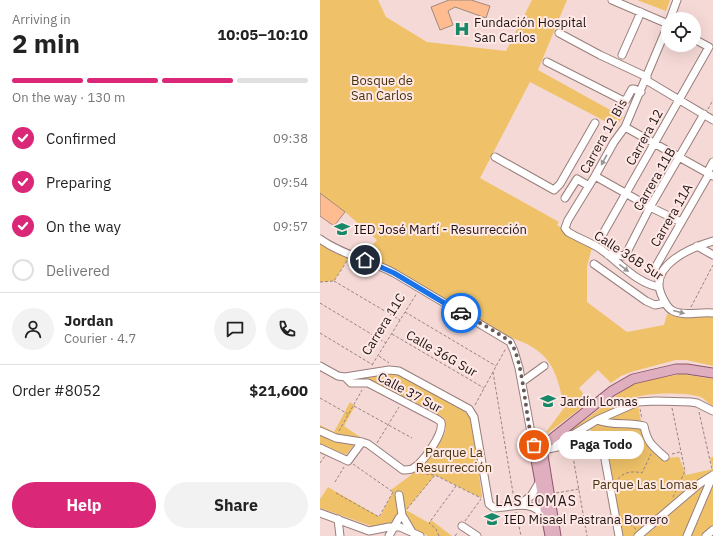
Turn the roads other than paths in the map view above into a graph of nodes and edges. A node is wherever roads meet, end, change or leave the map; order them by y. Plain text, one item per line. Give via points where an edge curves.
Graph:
1 (612, 0) edge
2 (677, 0) edge
3 (641, 12) junction
4 (673, 12) edge
5 (661, 22) edge
6 (558, 33) dead end
7 (661, 42) edge
8 (701, 43) edge
9 (622, 55) dead end
10 (547, 62) dead end
11 (646, 79) junction
12 (641, 92) junction
13 (679, 100) junction
14 (704, 114) junction
15 (713, 120) edge
16 (595, 123) dead end
17 (625, 127) junction
18 (654, 143) junction
19 (495, 157) dead end
20 (680, 158) junction
21 (713, 162) edge
22 (710, 175) edge
23 (595, 176) junction
24 (560, 184) junction
25 (589, 186) junction
26 (570, 190) junction
27 (626, 193) junction
28 (565, 198) dead end
29 (650, 207) junction
30 (682, 222) junction
31 (568, 232) joint
32 (320, 239) edge
33 (600, 240) dead end
34 (713, 241) edge
35 (697, 246) junction
36 (713, 255) edge
37 (608, 256) junction
38 (594, 264) dead end
39 (655, 268) dead end
40 (659, 287) junction
41 (665, 303) junction
42 (713, 313) edge
43 (320, 366) edge
44 (544, 366) dead end
45 (713, 373) edge
46 (345, 377) junction
47 (522, 382) junction
48 (713, 411) edge
49 (597, 420) junction
50 (320, 431) edge
51 (362, 442) junction
52 (320, 448) edge
53 (545, 448) junction
54 (665, 457) road end
55 (713, 473) edge
56 (540, 481) junction
57 (396, 493) road end
58 (518, 504) junction
59 (320, 513) edge
60 (402, 515) junction
61 (338, 519) junction
62 (547, 519) junction
63 (462, 526) road end
64 (396, 527) junction
65 (713, 530) edge
66 (412, 532) junction
67 (640, 535) edge
68 (340, 536) edge
69 (389, 536) edge
70 (420, 536) edge
71 (477, 536) edge
72 (550, 536) edge
73 (556, 536) edge
74 (619, 536) edge
75 (686, 536) edge
76 (706, 536) edge

1 - 3 street
2 - 4 street
3 - 5 street
3 - 9 street
6 - 11 street
7 - 11 street, Carrera 12 Bis
8 - 13 street, Carrera 12 via 709,47
10 - 12 street via 622,100 626,100 632,89
11 - 12 street, Carrera 12 Bis
11 - 13 street
12 - 17 street, Carrera 12 Bis
13 - 14 street
13 - 18 street, Carrera 12
14 - 15 street
14 - 20 street, Carrera 11B
16 - 24 street
17 - 18 street
17 -> 23 street, Carrera 12 Bis
18 - 20 street
18 - 27 street, Carrera 12
19 - 24 street via 552,190
20 - 22 street
20 - 29 street, Carrera 11B
21 - 22 street, Carrera 11A
22 - 30 street, Carrera 11A
23 - 25 street, Carrera 12 Bis
23 - 27 street
24 - 26 street
25 - 26 street via 577,179
25 - 31 street, Carrera 12 Bis via 568,220 565,228
26 - 28 street
27 - 29 street
27 - 33 street, Carrera 12
29 - 30 street
29 - 37 street, Carrera 11B via 624,255
30 - 39 street, Carrera 11A
31 - 37 street, Calle 36B Sur via 596,246
32 - 47 street via 332,248 380,266 510,342 517,357
34 - 35 street
35 - 36 street
35 - 40 street via 669,264 661,275
37 -> 40 street, Calle 36B Sur via 641,281
38 - 41 street via 646,301 655,305
40 - 41 street, Calle 36B Sur
41 -> 42 street via 675,312
43 - 46 street, Calle 37 Sur
44 - 47 street
45 - 53 main road via 676,369 633,379 612,392
46 - 51 street, Calle 37 Sur via 351,383 366,383 403,401 439,420 442,427 436,442 411,469 402,470
46 - 58 street, Carrera 11C via 396,370 472,411 487,501 494,508
47 - 53 street via 533,441 536,447
48 - 49 street via 697,403 638,402
49 - 53 street
49 - 54 street via 644,426 650,443
50 - 51 street via 336,438
51 - 52 street via 348,461
53 - 56 main road via 536,460
53 - 73 main road via 544,460
53 - 74 street via 600,440
55 - 67 street
55 - 75 street
56 - 58 street via 531,496
56 - 62 main road
57 - 60 street
58 - 62 street via 526,504 536,509
59 - 61 street
60 - 64 street
60 - 66 street
61 - 64 street via 369,531
61 - 68 street
62 - 72 main road
63 - 71 street
64 - 66 street
64 - 69 street
65 - 76 street
66 - 70 street

